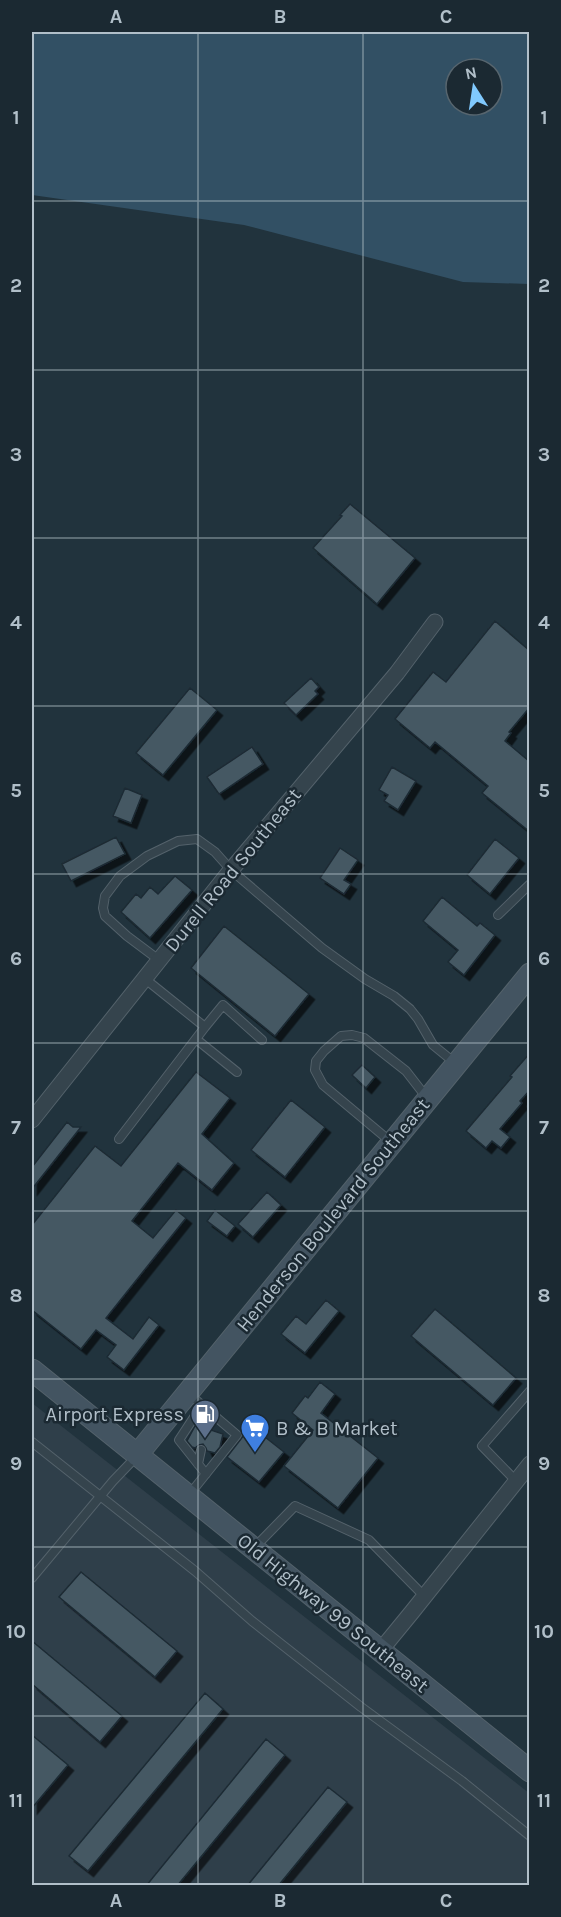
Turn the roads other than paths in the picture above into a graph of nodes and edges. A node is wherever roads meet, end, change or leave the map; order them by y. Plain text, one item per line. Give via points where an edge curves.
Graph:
1 (435, 622) dead end
2 (231, 870) junction
3 (530, 884) edge
4 (498, 915) dead end
5 (159, 960) junction
6 (144, 978) junction
7 (526, 984) edge
8 (205, 1027) junction
9 (196, 1040) junction
10 (262, 1040) dead end
11 (456, 1064) junction
12 (237, 1071) dead end
13 (427, 1098) junction
14 (32, 1120) edge
15 (119, 1139) dead end
16 (392, 1143) junction
17 (32, 1370) edge
18 (530, 1391) edge
19 (200, 1403) junction
20 (205, 1429) dead end
21 (32, 1442) edge
22 (201, 1449) dead end
23 (137, 1455) junction
24 (198, 1464) junction
25 (530, 1464) edge
26 (206, 1474) junction
27 (516, 1481) junction
28 (188, 1496) junction
29 (100, 1497) junction
30 (254, 1549) junction
31 (32, 1578) edge
32 (425, 1597) junction
33 (380, 1651) junction
34 (530, 1771) edge
35 (530, 1836) edge

1 - 2 street, Durell Road Southeast via 397,673
2 - 5 street, Durell Road Southeast
2 - 5 lane via 196,839 178,841 147,856 120,876 105,896 105,916
2 - 11 lane via 322,948 410,1009 433,1045
3 - 4 lane
5 - 6 street, Durell Road Southeast
6 - 8 lane
6 - 14 street, Durell Road Southeast
7 - 11 main road, Henderson Boulevard Southeast
8 - 9 lane
8 - 10 lane via 223,1005
9 - 12 lane
9 - 15 lane
11 - 13 main road, Henderson Boulevard Southeast
13 - 16 main road, Henderson Boulevard Southeast
13 - 16 lane via 406,1071 364,1038 341,1036 316,1061 315,1070 323,1085
16 - 19 main road, Henderson Boulevard Southeast
17 - 23 main road, Old Highway 99 Southeast
18 - 27 lane via 482,1446
19 - 20 lane
19 - 23 main road, Henderson Boulevard Southeast
19 - 24 lane via 179,1440
19 - 26 lane via 237,1435
21 - 29 lane
22 - 24 lane
23 - 28 main road, Old Highway 99 Southeast
23 - 29 lane
24 - 26 lane
25 - 27 street
26 - 28 lane
27 - 32 street
28 - 30 main road, Old Highway 99 Southeast
29 - 31 lane
29 - 35 lane via 361,1707
30 - 32 lane via 296,1506 369,1540
30 - 33 main road, Old Highway 99 Southeast
32 - 33 street
33 - 34 main road, Old Highway 99 Southeast

